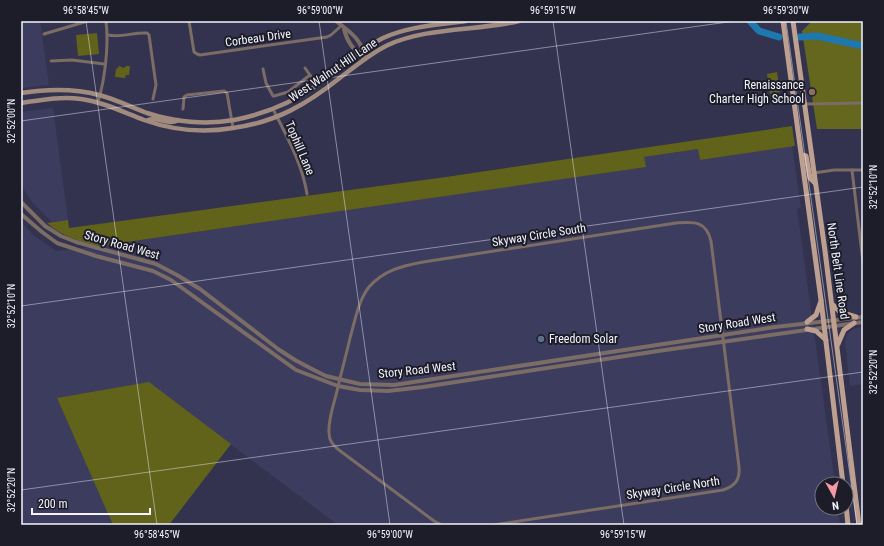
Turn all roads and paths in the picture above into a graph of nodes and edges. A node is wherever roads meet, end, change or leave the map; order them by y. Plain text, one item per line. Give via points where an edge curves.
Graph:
1 (88, 21) edge
2 (106, 21) edge
3 (189, 21) edge
4 (336, 21) edge
5 (466, 21) edge
6 (518, 21) edge
7 (783, 22) edge
8 (793, 22) edge
9 (343, 28) junction
10 (44, 34) dead end
11 (108, 35) junction
12 (364, 49) junction
13 (358, 53) junction
14 (365, 59) junction
15 (51, 61) dead end
16 (104, 64) junction
17 (305, 68) dead end
18 (263, 69) dead end
19 (310, 75) junction
20 (317, 85) junction
21 (21, 93) edge
22 (100, 95) junction
23 (153, 99) dead end
24 (98, 102) junction
25 (21, 103) edge
26 (863, 103) edge
27 (804, 104) junction
28 (183, 109) dead end
29 (273, 109) junction
30 (277, 117) junction
31 (178, 120) junction
32 (232, 120) junction
33 (147, 121) junction
34 (233, 128) junction
35 (802, 155) junction
36 (852, 170) junction
37 (863, 170) edge
38 (814, 173) junction
39 (816, 184) junction
40 (307, 194) dead end
41 (21, 202) edge
42 (21, 214) edge
43 (861, 230) edge
44 (76, 242) junction
45 (73, 249) junction
46 (863, 262) edge
47 (821, 300) junction
48 (832, 303) junction
49 (856, 317) junction
50 (863, 317) edge
51 (824, 320) junction
52 (807, 322) junction
53 (834, 322) junction
54 (863, 322) edge
55 (854, 323) junction
56 (825, 326) junction
57 (807, 329) junction
58 (722, 335) junction
59 (724, 342) junction
60 (826, 342) junction
61 (838, 351) junction
62 (470, 374) junction
63 (340, 379) junction
64 (431, 379) junction
65 (474, 379) junction
66 (338, 386) junction
67 (432, 386) junction
68 (842, 476) edge
69 (442, 525) edge
70 (494, 525) edge
71 (859, 525) edge

1 - 10 street
2 - 11 street
3 - 9 street, Corbeau Drive via 194,52 200,55 327,37
4 - 9 street
5 - 12 main road, West Walnut Hill Lane via 396,32
6 - 14 main road, West Walnut Hill Lane via 401,39
7 - 8 main road
7 - 35 main road, North Belt Line Road
8 - 27 main road, North Belt Line Road
9 - 12 street via 353,34
9 - 13 street via 346,37
11 - 16 street
11 - 23 street via 147,33 156,85
12 - 13 main road, West Walnut Hill Lane
12 - 14 street
13 - 14 street
13 - 20 main road, West Walnut Hill Lane
14 - 30 main road, West Walnut Hill Lane via 308,101
15 - 16 street via 72,60
16 - 22 street
17 - 19 street
18 - 19 street via 266,83 273,96 288,92
19 - 20 street
20 - 29 main road, West Walnut Hill Lane
21 - 22 main road, West Walnut Hill Lane via 66,89
22 - 24 street
22 - 31 main road, West Walnut Hill Lane via 148,113
24 - 25 main road, West Walnut Hill Lane via 58,98
24 - 33 main road, West Walnut Hill Lane
26 - 27 street
27 - 38 main road, North Belt Line Road
28 - 32 street via 184,97 187,95 224,91 228,93
29 - 30 street, Tophill Lane
29 - 32 main road, West Walnut Hill Lane
30 - 34 main road, West Walnut Hill Lane via 262,123
30 - 40 street, Tophill Lane via 298,160
31 - 32 main road, West Walnut Hill Lane
31 - 33 main road via 172,123 153,119
32 - 34 street
33 - 34 main road, West Walnut Hill Lane via 189,130
35 - 39 main road via 806,156 810,178
35 - 47 main road, North Belt Line Road
36 - 37 street
36 - 38 street
36 - 43 street
38 - 39 main road, North Belt Line Road
39 - 48 main road, North Belt Line Road
41 - 44 street, Story Road West via 45,226
42 - 45 street, Story Road West via 52,240
43 - 46 street
44 - 45 street
44 - 63 street, Story Road West via 156,264 200,289 295,360 326,376
45 - 66 street, Story Road West via 153,271 171,280 296,370
47 - 51 main road, North Belt Line Road
47 - 52 main road via 816,315
48 - 49 main road via 840,312
48 - 53 main road, North Belt Line Road
49 - 50 street, Story Road West
49 - 53 street, Story Road West
51 - 52 street, Story Road West
51 - 53 street, Story Road West
51 - 56 main road, North Belt Line Road
52 - 58 street, Story Road West
53 - 55 street, Story Road West
53 - 56 street, Story Road West
53 - 61 main road, North Belt Line Road
54 - 55 street, Story Road West
55 - 61 main road via 843,331 838,342
56 - 57 street, Story Road West
56 - 60 main road, North Belt Line Road
57 - 59 street, Story Road West
57 - 60 main road via 819,333
58 - 59 street, Skyway Circle South
58 - 62 street, Story Road West
58 - 63 street, Skyway Circle South via 709,234 706,228 698,223 676,223 423,262 400,266 389,271 368,288 362,300
59 - 65 street, Story Road West
59 - 70 street, Skyway Circle North via 739,473 737,482 723,490
60 - 68 main road, North Belt Line Road
61 - 71 main road, North Belt Line Road
62 - 64 street, Story Road West
62 - 65 street
63 - 64 street, Story Road West via 360,384 394,385
63 - 66 street, Skyway Circle South
64 - 67 street
65 - 67 street, Story Road West
66 - 67 street, Story Road West via 388,391
66 - 69 street via 329,429 333,445

